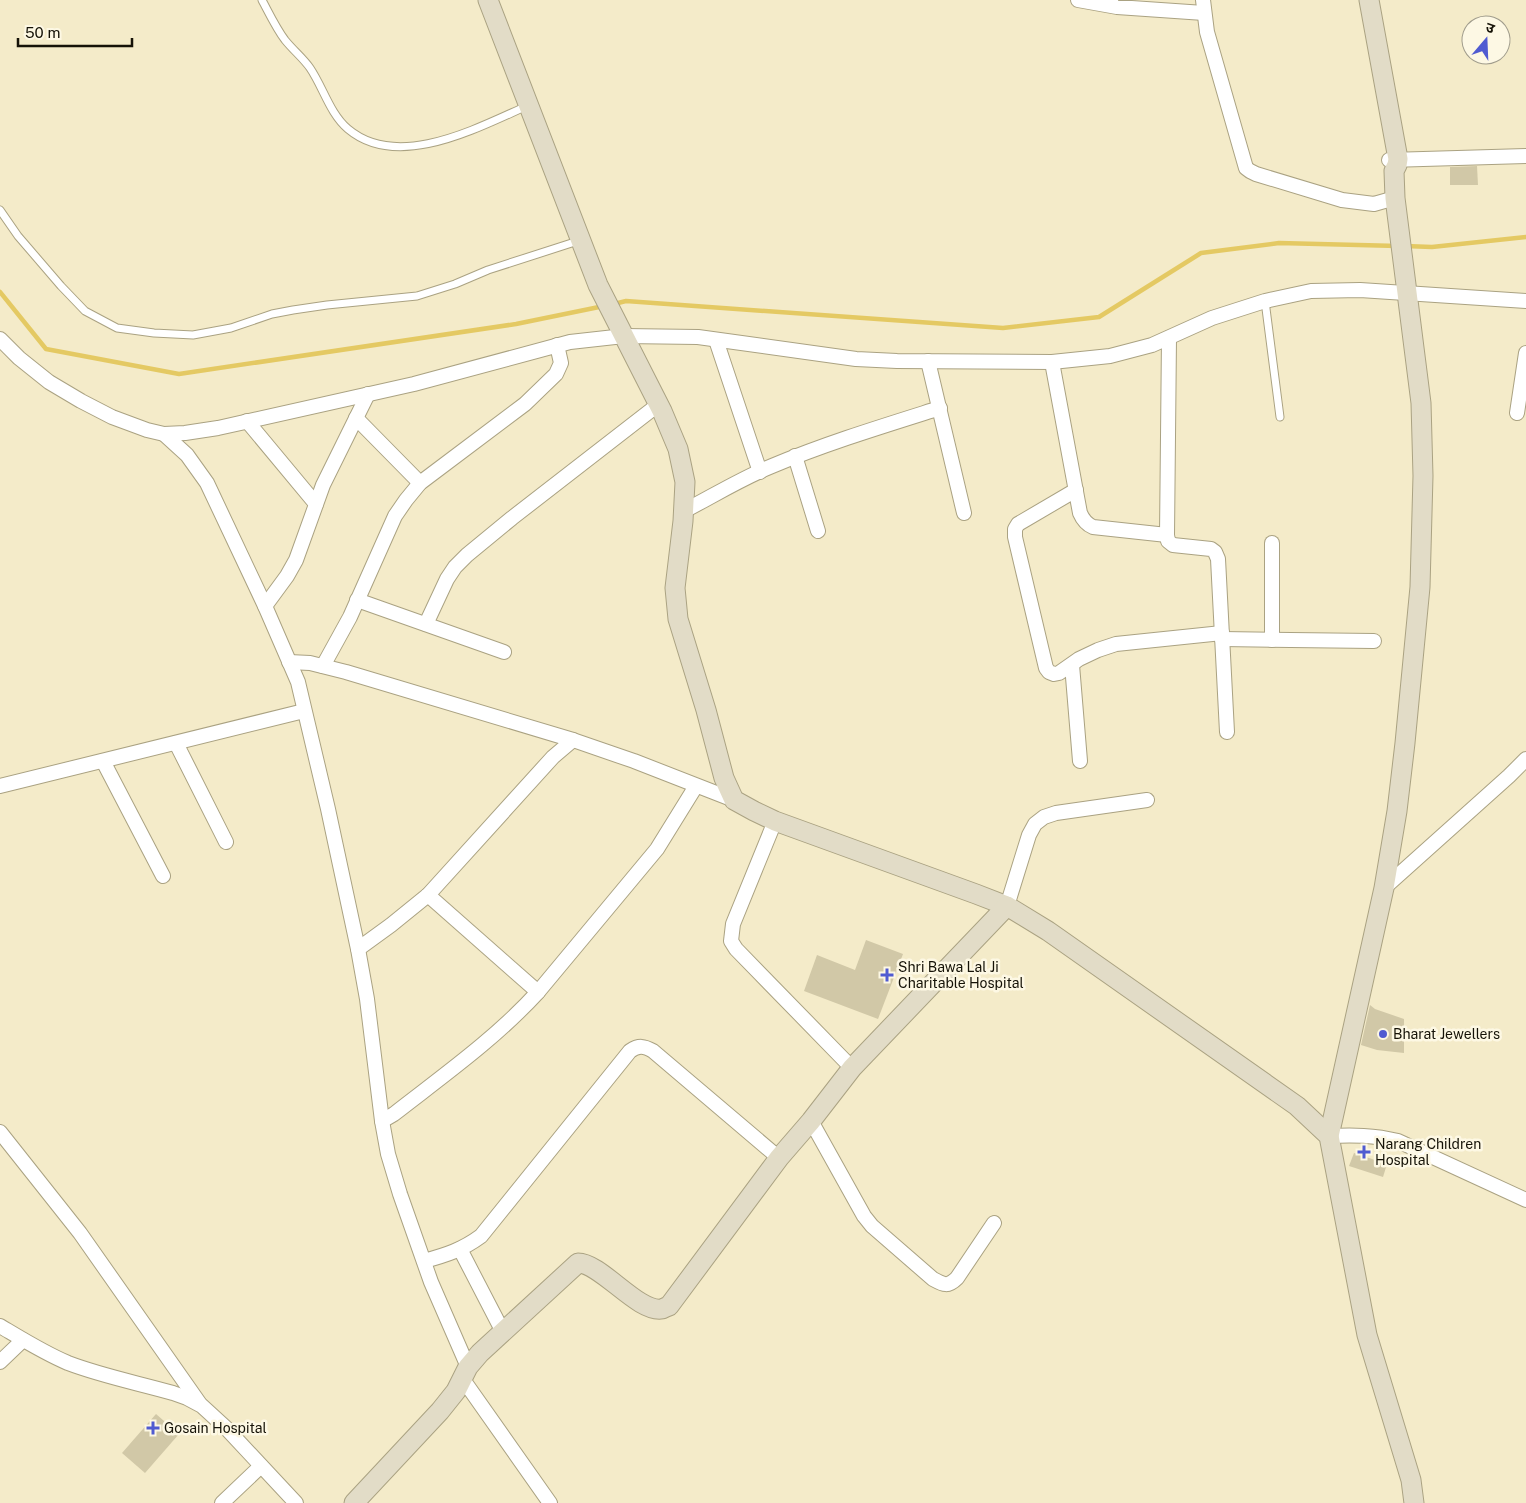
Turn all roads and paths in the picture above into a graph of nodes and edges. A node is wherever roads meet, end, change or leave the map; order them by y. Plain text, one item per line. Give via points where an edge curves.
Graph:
1 (262, 0) edge
2 (488, 0) edge
3 (1078, 0) edge
4 (1360, 0) edge
5 (1369, 0) edge
6 (1204, 7) edge
7 (530, 105) junction
8 (1526, 156) edge
9 (1393, 163) junction
10 (1396, 206) junction
11 (0, 210) edge
12 (581, 240) junction
13 (1407, 292) junction
14 (1265, 300) junction
15 (1526, 301) edge
16 (621, 330) junction
17 (1169, 338) junction
18 (0, 339) edge
19 (716, 340) junction
20 (557, 345) junction
21 (1526, 353) edge
22 (928, 361) junction
23 (1052, 362) junction
24 (368, 394) junction
25 (658, 404) junction
26 (940, 408) junction
27 (1517, 413) dead end
28 (1280, 417) dead end
29 (356, 418) junction
30 (247, 421) junction
31 (164, 434) junction
32 (795, 456) junction
33 (760, 472) junction
34 (420, 482) junction
35 (1076, 490) junction
36 (316, 504) junction
37 (684, 511) junction
38 (964, 513) dead end
39 (818, 531) dead end
40 (1167, 535) junction
41 (1272, 543) dead end
42 (357, 600) junction
43 (265, 606) junction
44 (426, 624) junction
45 (1222, 636) junction
46 (1272, 640) junction
47 (1374, 641) dead end
48 (504, 652) dead end
49 (289, 662) junction
50 (1072, 664) junction
51 (323, 666) junction
52 (304, 711) junction
53 (1227, 732) dead end
54 (573, 740) junction
55 (176, 743) junction
56 (1526, 759) edge
57 (103, 761) junction
58 (1080, 761) dead end
59 (0, 786) edge
60 (696, 786) junction
61 (734, 800) junction
62 (1147, 800) dead end
63 (775, 821) junction
64 (226, 842) dead end
65 (163, 876) dead end
66 (1384, 888) junction
67 (428, 894) junction
68 (1006, 906) junction
69 (358, 949) junction
70 (538, 992) junction
71 (852, 1068) junction
72 (382, 1121) junction
73 (811, 1121) junction
74 (0, 1132) edge
75 (1329, 1136) junction
76 (779, 1158) junction
77 (1526, 1200) edge
78 (994, 1224) dead end
79 (460, 1249) junction
80 (424, 1261) junction
81 (0, 1326) edge
82 (503, 1332) junction
83 (23, 1340) junction
84 (0, 1362) edge
85 (465, 1372) junction
86 (202, 1406) junction
87 (261, 1466) junction
88 (222, 1503) edge
89 (296, 1503) edge
90 (354, 1503) edge
91 (550, 1503) edge
92 (1414, 1503) edge

1 - 7 lane via 284,39 310,68 336,115 363,139 388,146 416,146 455,137
2 - 7 street
3 - 6 street via 1117,7
4 - 9 street
5 - 9 street
6 - 10 street via 1207,32 1246,168 1250,172 1342,200
7 - 12 street
8 - 9 street
9 - 10 street
10 - 13 street
11 - 12 lane via 18,236 84,311 117,328 154,333 193,334 327,304 417,296
12 - 16 street
13 - 14 street via 1311,291
13 - 15 street
13 - 66 street via 1421,403 1420,578 1405,743
14 - 17 street via 1212,318
14 - 28 lane
16 - 19 street
16 - 20 street
16 - 25 street
17 - 23 street via 1152,346 1110,356
17 - 40 street
18 - 31 street via 49,382 81,401 112,417
19 - 22 street via 856,359
19 - 33 street
20 - 24 street
20 - 34 street via 561,363 556,374 525,404
21 - 27 street
22 - 23 street
22 - 26 street
23 - 35 street
24 - 29 street
24 - 30 street
25 - 37 street via 678,449 685,482
25 - 44 street via 467,555 447,579
26 - 32 street
26 - 38 street
29 - 34 street
29 - 36 street
30 - 31 street
30 - 36 street
31 - 43 street via 187,455 207,483
32 - 33 street
32 - 39 street
33 - 37 street
34 - 42 street via 395,516
35 - 40 street via 1080,513 1093,527
35 - 50 street via 1018,524 1014,530 1046,668 1054,674
36 - 43 street via 296,560
37 - 61 street via 675,588 678,619 724,778
40 - 45 street via 1173,545 1204,547 1215,552
41 - 46 street
42 - 44 street
42 - 51 street
43 - 49 street
44 - 48 street
45 - 46 street
45 - 50 street via 1116,644
45 - 53 street
46 - 47 street
49 - 51 street
49 - 52 street via 298,682
50 - 58 street
51 - 54 street
52 - 55 street
52 - 69 street
54 - 60 street
54 - 67 street
55 - 57 street
55 - 64 street
56 - 66 street
57 - 59 street
57 - 65 street
60 - 61 street
60 - 70 street via 657,848
61 - 63 street
62 - 68 street via 1044,816 1029,835
63 - 68 street
63 - 71 street via 733,924 731,941
66 - 75 street
67 - 69 street
67 - 70 street
68 - 71 street
68 - 75 street via 1048,931 1296,1106
69 - 72 street
70 - 72 street via 486,1042
71 - 73 street
72 - 80 street via 388,1154
73 - 76 street
73 - 78 street via 864,1216 941,1284 952,1283 957,1278
74 - 86 street via 80,1233
75 - 77 street via 1364,1135 1398,1141
75 - 92 street via 1367,1335 1411,1480
76 - 79 street via 653,1051 643,1046 636,1047 481,1236
76 - 82 street via 669,1306 660,1309 648,1306 590,1266 578,1263
79 - 80 street
79 - 82 street
80 - 85 street
81 - 83 street
82 - 85 street
83 - 84 street
83 - 86 street via 69,1363 173,1393
85 - 90 street via 440,1411
85 - 91 street
86 - 87 street
87 - 88 street
87 - 89 street

